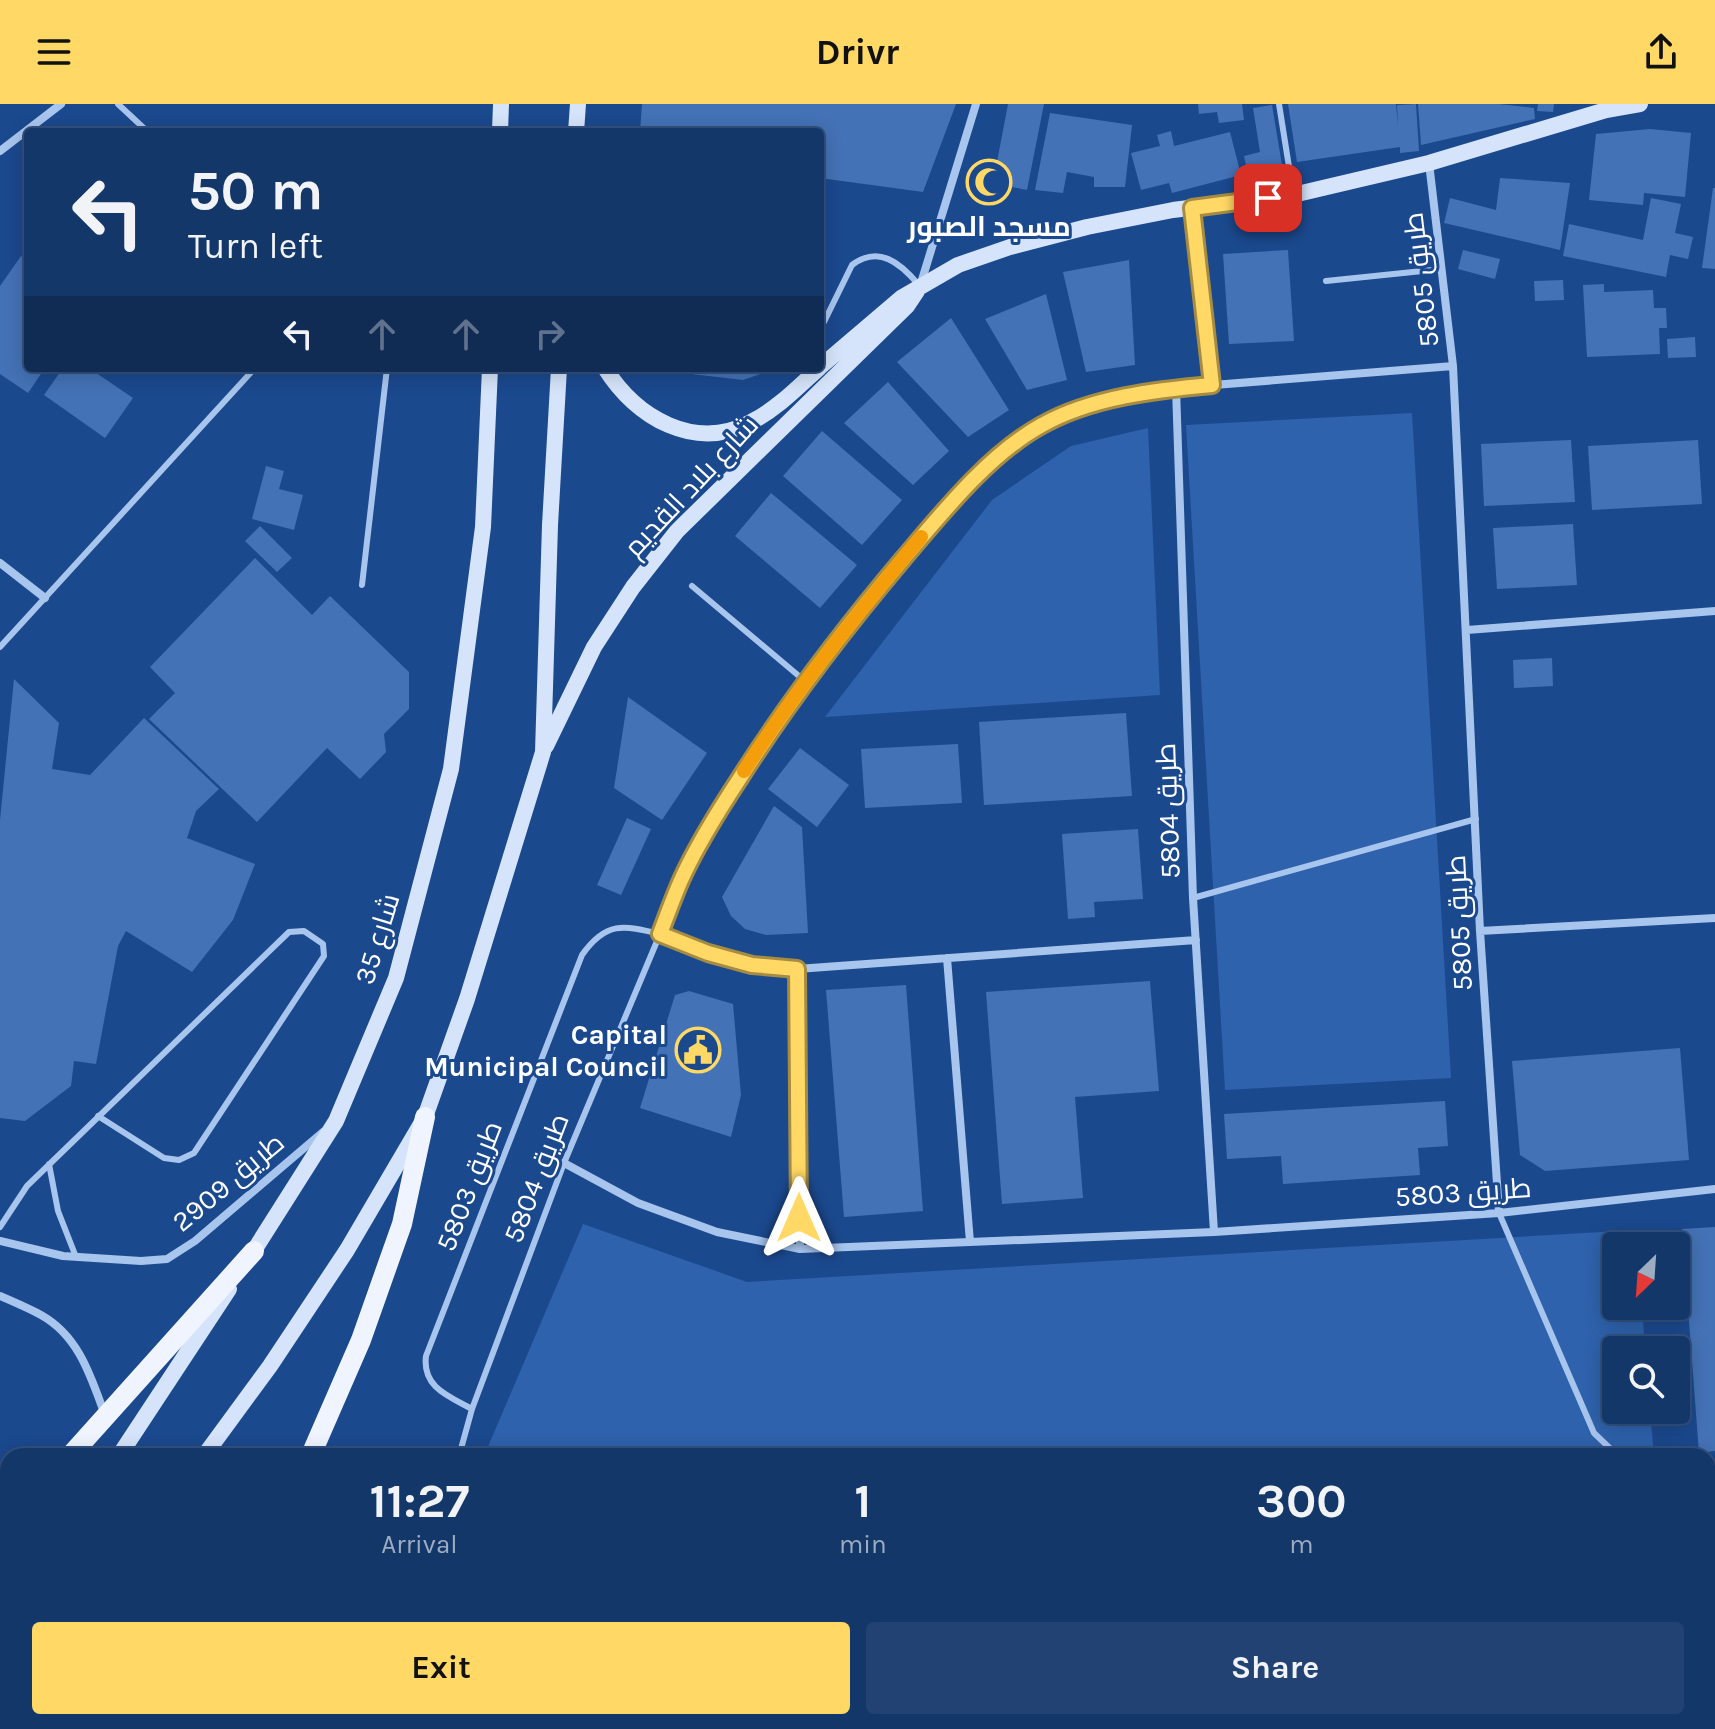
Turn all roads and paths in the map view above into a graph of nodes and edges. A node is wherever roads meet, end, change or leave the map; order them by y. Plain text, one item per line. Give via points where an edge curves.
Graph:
1 (61, 104) edge
2 (118, 104) edge
3 (501, 104) edge
4 (578, 104) edge
5 (976, 104) edge
6 (1279, 104) edge
7 (1640, 104) edge
8 (30, 128) edge
9 (144, 128) edge
10 (500, 128) edge
11 (576, 128) edge
12 (24, 133) edge
13 (0, 151) edge
14 (1429, 163) junction
15 (1293, 195) junction
16 (1192, 208) junction
17 (1442, 269) junction
18 (1326, 281) dead end
19 (920, 287) junction
20 (824, 322) dead end
21 (824, 364) edge
22 (1453, 366) junction
23 (251, 372) edge
24 (387, 372) edge
25 (490, 372) edge
26 (559, 372) edge
27 (608, 372) edge
28 (815, 372) edge
29 (1212, 385) junction
30 (1176, 388) junction
31 (0, 563) edge
32 (362, 585) dead end
33 (692, 586) dead end
34 (45, 598) junction
35 (1715, 611) edge
36 (1467, 630) junction
37 (0, 647) edge
38 (806, 682) junction
39 (543, 752) junction
40 (1476, 819) junction
41 (1193, 898) junction
42 (1715, 918) edge
43 (1480, 931) junction
44 (660, 934) junction
45 (1196, 940) junction
46 (947, 958) junction
47 (797, 969) junction
48 (98, 1116) junction
49 (425, 1117) junction
50 (336, 1121) junction
51 (564, 1163) junction
52 (49, 1164) junction
53 (1715, 1189) edge
54 (1499, 1213) junction
55 (0, 1227) edge
56 (1214, 1232) junction
57 (0, 1241) edge
58 (970, 1242) junction
59 (800, 1249) junction
60 (254, 1251) junction
61 (76, 1257) junction
62 (0, 1296) edge
63 (472, 1409) junction
64 (105, 1415) junction
65 (77, 1448) edge
66 (124, 1448) edge
67 (210, 1448) edge
68 (314, 1448) edge
69 (461, 1448) edge
70 (1610, 1448) edge

1 - 8 street
2 - 9 lane
3 - 10 main road
4 - 11 main road
5 - 19 street
6 - 15 lane
7 - 14 main road, شارع بلاد القديم
12 - 13 street
14 - 15 main road, شارع بلاد القديم
14 - 17 street, طريق 5805
15 - 16 main road, شارع بلاد القديم
16 - 19 main road, شارع بلاد القديم via 1010,247 958,265
16 - 29 lane
17 - 18 lane
17 - 22 street, طريق 5805
19 - 20 lane via 892,259 857,261
19 - 21 main road, شارع بلاد القديم via 892,304
19 - 39 main road, شارع بلاد القديم via 907,306 677,531 594,647
22 - 29 street, طريق 5804
22 - 36 street, طريق 5805
23 - 34 lane
24 - 32 lane
25 - 50 main road, شارع 35 via 483,527 451,769 396,978
26 - 39 main road
27 - 28 main road, شارع بلاد القديم via 631,402 659,423 691,433 726,433 777,405
29 - 30 street, طريق 5804
30 - 38 street, طريق 5804 via 1083,406 1041,425 1005,450 932,524
30 - 41 street, طريق 5804
31 - 34 street
33 - 38 lane
34 - 37 lane
35 - 36 street
36 - 40 street, طريق 5805
38 - 44 street, طريق 5804 via 709,826
39 - 49 main road
40 - 41 lane
40 - 43 street, طريق 5805
41 - 45 street, طريق 5804
42 - 43 street
43 - 54 street, طريق 5805
44 - 47 street via 752,965
44 - 51 lane, طريق 5804
44 - 63 lane, طريق 5803 via 612,928 594,938 582,955 426,1356 433,1386
45 - 46 street
45 - 56 street, طريق 5804
46 - 47 street
46 - 58 street
47 - 59 street
48 - 48 lane via 289,932 304,931 323,944 324,956 194,1153 179,1160 164,1158
48 - 52 lane
49 - 67 main road via 347,1250
49 - 68 main road via 402,1224 361,1340
50 - 60 main road, شارع 35
50 - 61 street, طريق 2909 via 167,1259
51 - 59 street, طريق 5803 via 638,1203 717,1232
51 - 63 lane, طريق 5804
52 - 55 lane
52 - 61 lane via 58,1211
53 - 54 street, طريق 5803
54 - 56 street, طريق 5803
54 - 70 lane via 1594,1433
56 - 58 street, طريق 5803
57 - 61 street, طريق 2909
58 - 59 street, طريق 5803
60 - 64 main road
60 - 66 main road, شارع 35
62 - 64 street via 44,1316 72,1340
63 - 69 lane, طريق 5804
64 - 65 main road

